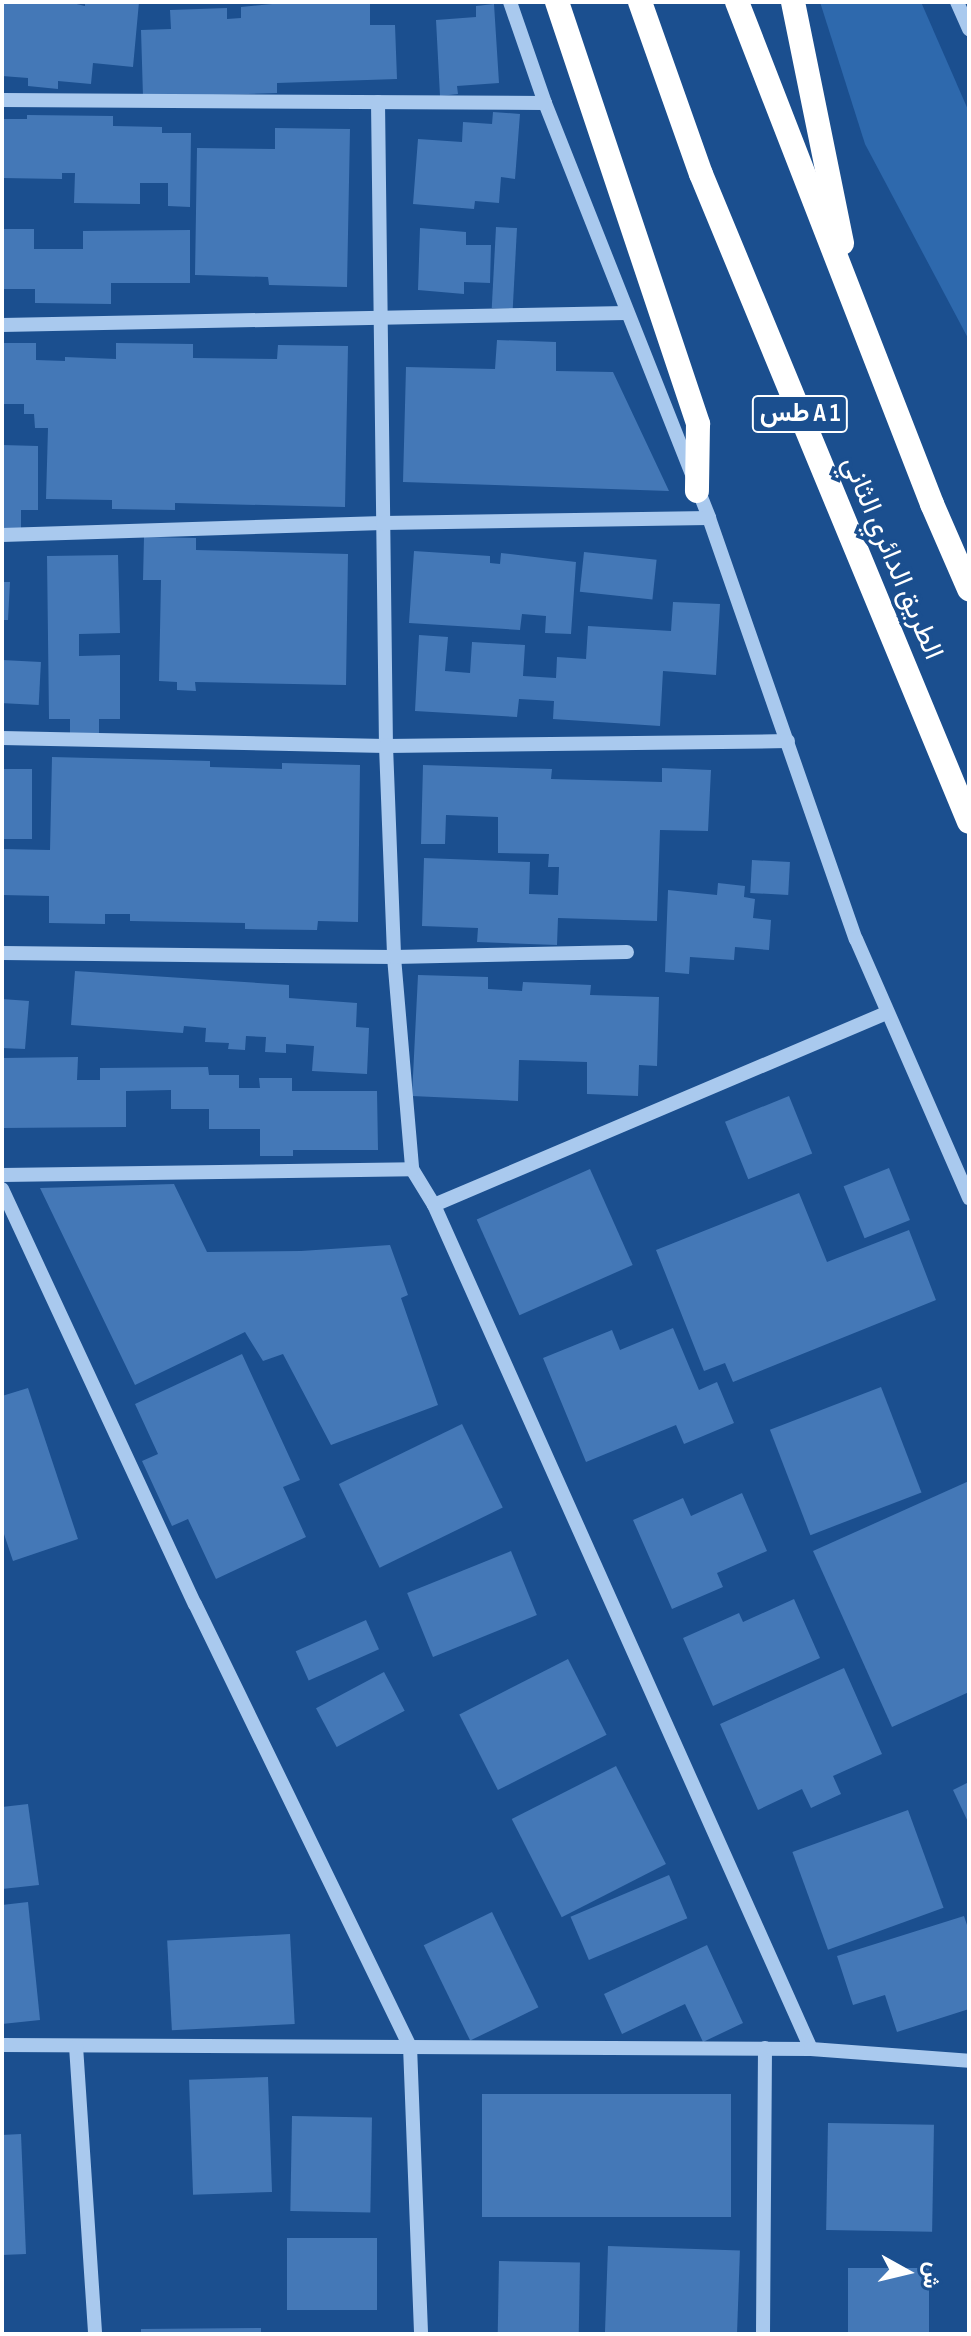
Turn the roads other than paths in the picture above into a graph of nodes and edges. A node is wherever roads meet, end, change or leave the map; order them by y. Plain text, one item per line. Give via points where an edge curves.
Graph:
1 (510, 2) edge
2 (557, 2) edge
3 (640, 2) edge
4 (737, 2) edge
5 (793, 2) edge
6 (957, 2) edge
7 (969, 29) edge
8 (2, 100) edge
9 (378, 102) junction
10 (545, 103) junction
11 (854, 304) junction
12 (626, 313) junction
13 (380, 317) junction
14 (2, 325) edge
15 (697, 491) junction
16 (709, 518) junction
17 (383, 523) junction
18 (2, 535) edge
19 (969, 589) edge
20 (2, 738) edge
21 (788, 741) junction
22 (386, 746) junction
23 (969, 822) edge
24 (627, 952) dead end
25 (2, 953) edge
26 (394, 957) junction
27 (887, 1013) junction
28 (412, 1169) junction
29 (2, 1175) edge
30 (2, 1189) edge
31 (969, 1198) edge
32 (434, 1205) junction
33 (2, 2045) edge
34 (76, 2046) junction
35 (410, 2046) junction
36 (765, 2048) junction
37 (811, 2049) junction
38 (969, 2061) edge
39 (95, 2334) edge
40 (421, 2334) edge
41 (763, 2334) edge

1 - 10 street
2 - 15 highway via 698,424
3 - 23 highway, الطريق الدائري الثاني / طس A 1 via 701,174
4 - 11 highway, الطريق الدائري الثاني / طس A 1
5 - 11 highway
6 - 7 street
8 - 9 street
9 - 10 street
9 - 13 street
10 - 12 street
11 - 19 highway, الطريق الدائري الثاني / طس A 1
12 - 13 street
12 - 15 street
13 - 14 street
13 - 17 street
15 - 16 street
16 - 17 street
16 - 21 street
17 - 18 street
17 - 22 street
20 - 22 street
21 - 22 street
21 - 27 street
22 - 26 street
24 - 26 street
25 - 26 street
26 - 28 street
27 - 31 street
27 - 32 street
28 - 29 street
28 - 32 street
30 - 35 street via 202,1619
32 - 37 street
33 - 34 street
34 - 35 street
34 - 39 street
35 - 36 street
35 - 40 street
36 - 37 street
36 - 41 street
37 - 38 street

